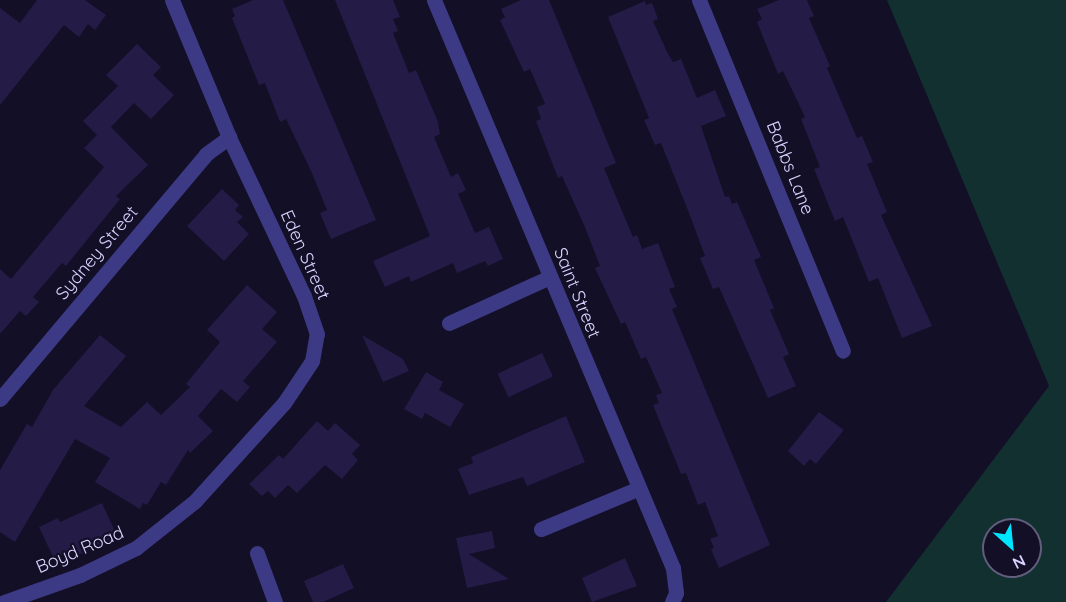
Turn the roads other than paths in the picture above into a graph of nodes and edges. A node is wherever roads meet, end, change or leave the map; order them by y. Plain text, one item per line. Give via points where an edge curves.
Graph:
1 (172, 0) edge
2 (434, 0) edge
3 (699, 0) edge
4 (229, 137) junction
5 (550, 277) junction
6 (449, 323) dead end
7 (843, 351) dead end
8 (0, 399) edge
9 (637, 489) junction
10 (195, 501) joint
11 (541, 529) dead end
12 (257, 553) dead end
13 (4, 602) edge
14 (275, 602) edge
15 (672, 602) edge

1 - 4 street, Eden Street
2 - 5 street, Saint Street
3 - 7 street, Babbs Lane
4 - 8 street, Sydney Street via 206,154
4 - 10 street, Eden Street via 304,296 317,334 312,361 284,403
5 - 6 street
5 - 9 street, Saint Street
9 - 11 street
9 - 15 street, Saint Street via 673,568 676,592
10 - 13 street, Boyd Road via 136,548 80,575
12 - 14 street

